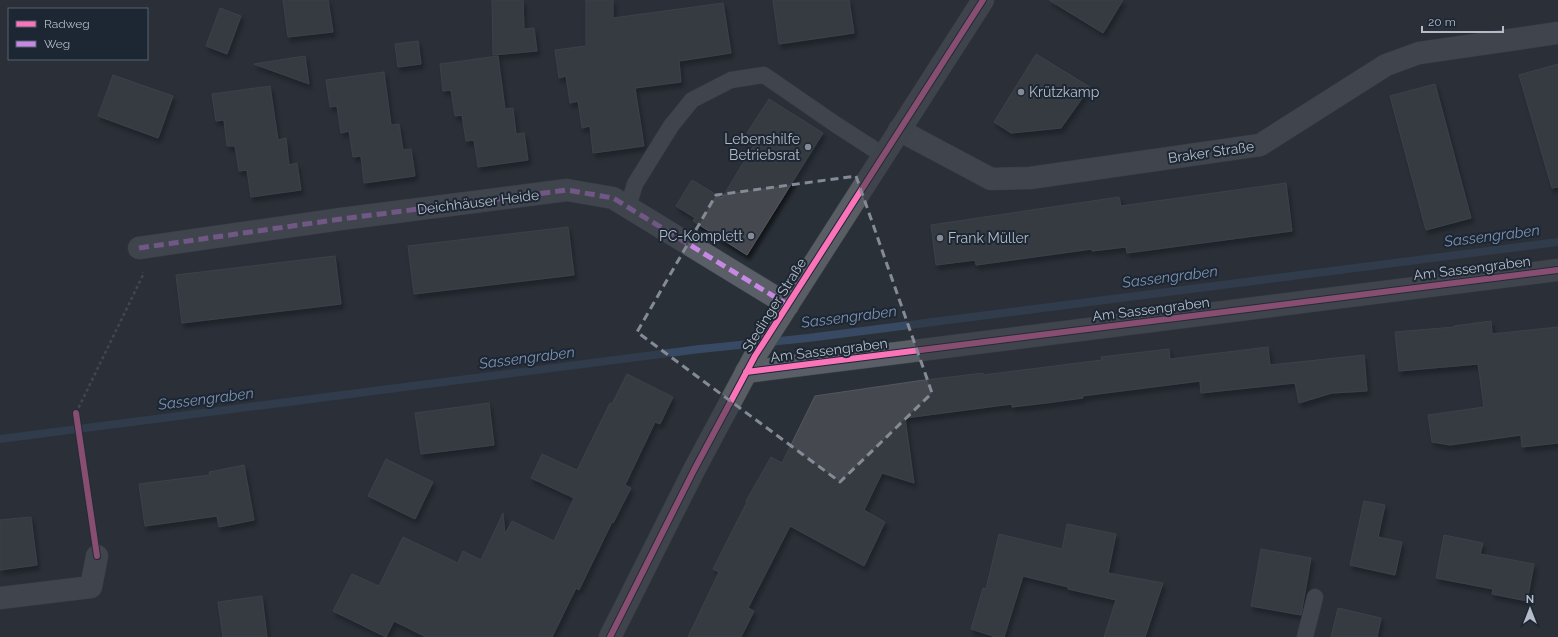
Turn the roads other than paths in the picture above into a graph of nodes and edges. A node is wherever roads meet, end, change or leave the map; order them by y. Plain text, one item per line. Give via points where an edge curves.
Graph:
1 (983, 0) edge
2 (1558, 33) edge
3 (899, 130) junction
4 (883, 155) junction
5 (628, 207) junction
6 (139, 248) road end
7 (1558, 270) edge
8 (788, 305) junction
9 (751, 364) junction
10 (97, 556) dead end
11 (1315, 596) dead end
12 (0, 598) edge
13 (610, 637) edge
14 (1305, 637) edge

1 - 3 main road, Stedinger Straße
2 - 3 street, Braker Straße via 1418,53 1386,65 1260,145 1030,178 991,178
3 - 4 main road, Stedinger Straße
4 - 5 lane via 764,75 731,80 692,100 671,126 635,184
4 - 8 main road, Stedinger Straße
5 - 6 street, Deichhäuser Heide via 613,198 567,190
5 - 8 street, Deichhäuser Heide
7 - 9 street, Am Sassengraben
8 - 9 main road, Stedinger Straße
9 - 13 main road, Stedinger Straße via 694,470
10 - 12 street via 91,587
11 - 14 lane

